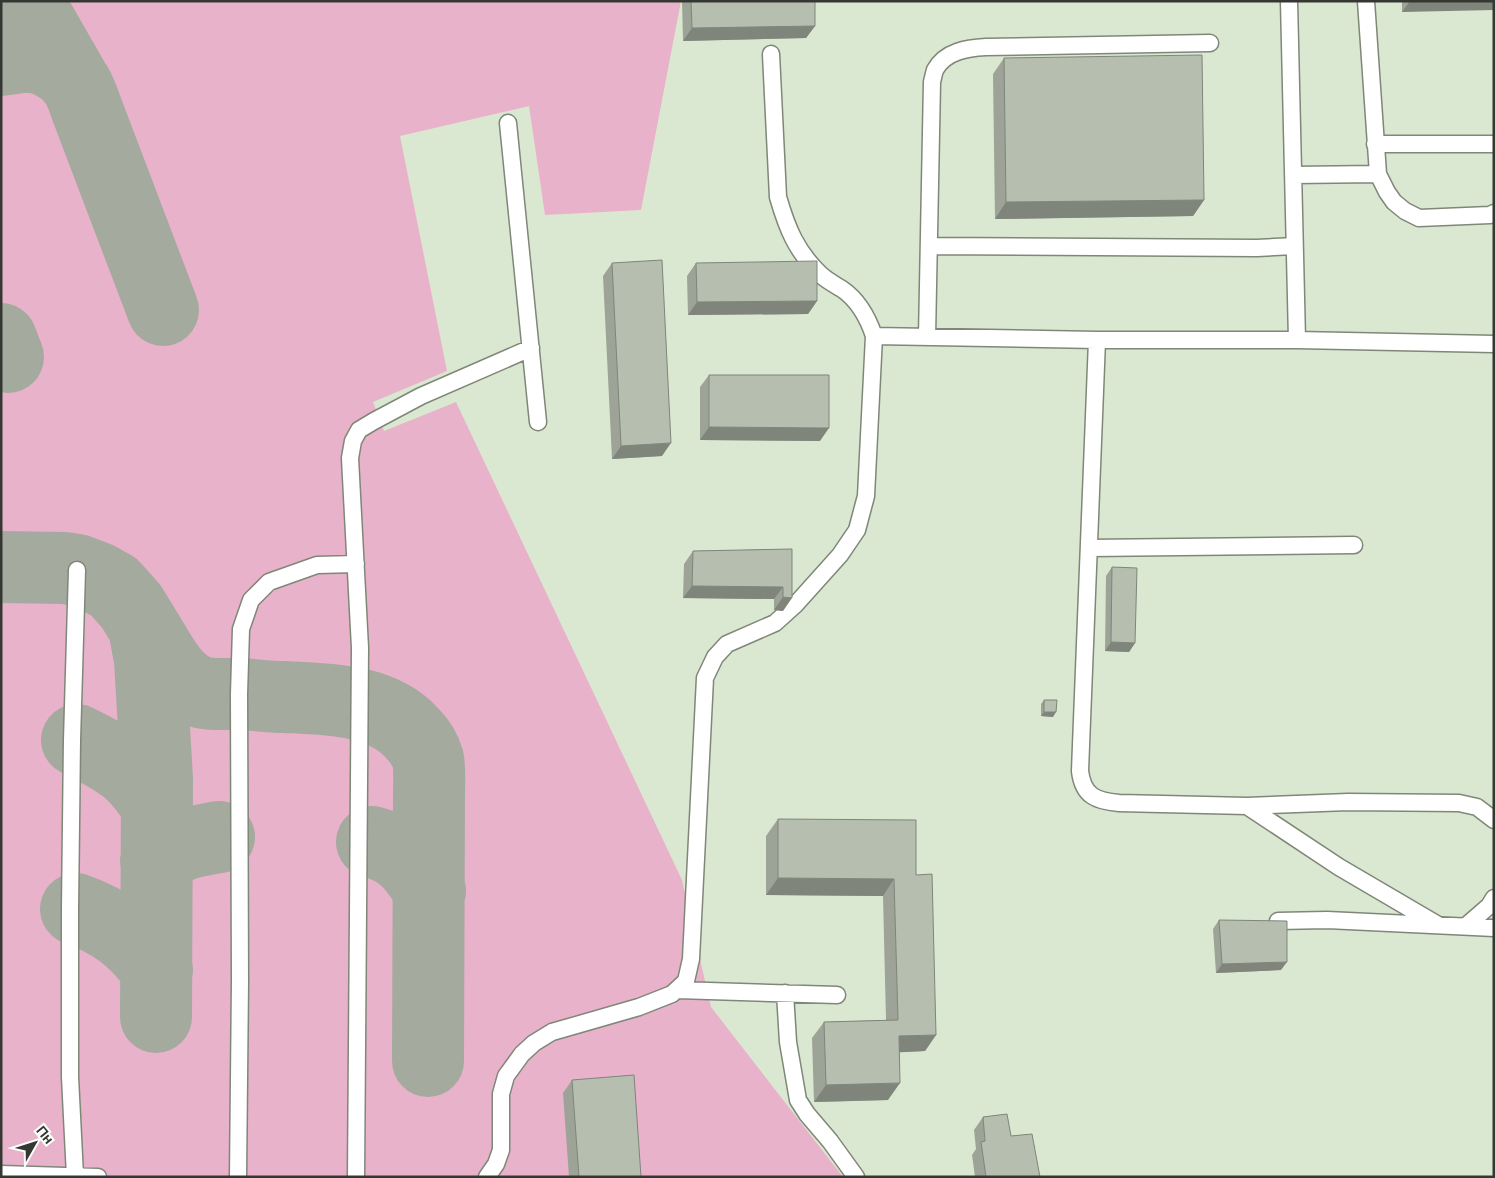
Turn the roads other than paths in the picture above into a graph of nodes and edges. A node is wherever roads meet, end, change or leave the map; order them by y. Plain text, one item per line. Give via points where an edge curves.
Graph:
1 (1289, 1) edge
2 (1366, 1) edge
3 (1210, 43) dead end
4 (771, 54) dead end
5 (508, 123) dead end
6 (1375, 144) junction
7 (1494, 144) edge
8 (1378, 174) junction
9 (1293, 176) junction
10 (1494, 213) edge
11 (928, 246) junction
12 (1294, 246) junction
13 (874, 336) junction
14 (927, 336) junction
15 (1097, 340) junction
16 (1297, 340) junction
17 (1494, 344) edge
18 (531, 348) junction
19 (538, 422) dead end
20 (1354, 545) dead end
21 (1089, 548) junction
22 (356, 564) junction
23 (77, 570) dead end
24 (1246, 806) junction
25 (1494, 820) edge
26 (1494, 898) edge
27 (1278, 921) edge
28 (1438, 925) junction
29 (1466, 926) junction
30 (1494, 928) edge
31 (677, 990) junction
32 (785, 994) junction
33 (837, 995) dead end
34 (1, 1174) edge
35 (75, 1176) edge
36 (98, 1177) edge
37 (238, 1177) edge
38 (356, 1177) edge
39 (487, 1177) edge
40 (856, 1177) edge

1 - 9 lane
2 - 6 lane
3 - 11 lane via 986,47 966,48 953,53 936,69 932,82
4 - 13 lane via 778,197 783,216 803,256 858,304 868,318
5 - 18 lane
6 - 7 lane
6 - 8 lane
8 - 9 lane
8 - 10 lane via 1394,202 1419,218
9 - 12 lane
11 - 12 lane
11 - 14 lane
12 - 16 lane
13 - 14 lane
13 - 31 lane via 866,496 857,530 796,604 775,623 727,644 715,656 705,678 691,959 686,981
14 - 15 lane
15 - 16 lane
15 - 21 lane
16 - 17 lane
18 - 19 lane
18 - 22 lane via 421,396 359,430 350,458
20 - 21 lane
21 - 24 lane via 1080,771 1084,788 1097,799 1108,802
22 - 37 lane via 317,565 269,582 251,600 241,629
22 - 38 lane via 360,648
23 - 35 lane via 70,899 70,1076
24 - 25 lane via 1348,802 1459,803 1477,807
24 - 28 lane via 1339,867
26 - 29 lane
27 - 28 lane
28 - 29 lane
29 - 30 lane
31 - 32 lane
31 - 39 lane via 639,1008 552,1032 522,1054 506,1076 501,1094 501,1150
32 - 33 lane
32 - 40 lane via 788,1042 798,1100
34 - 35 lane
35 - 36 lane

